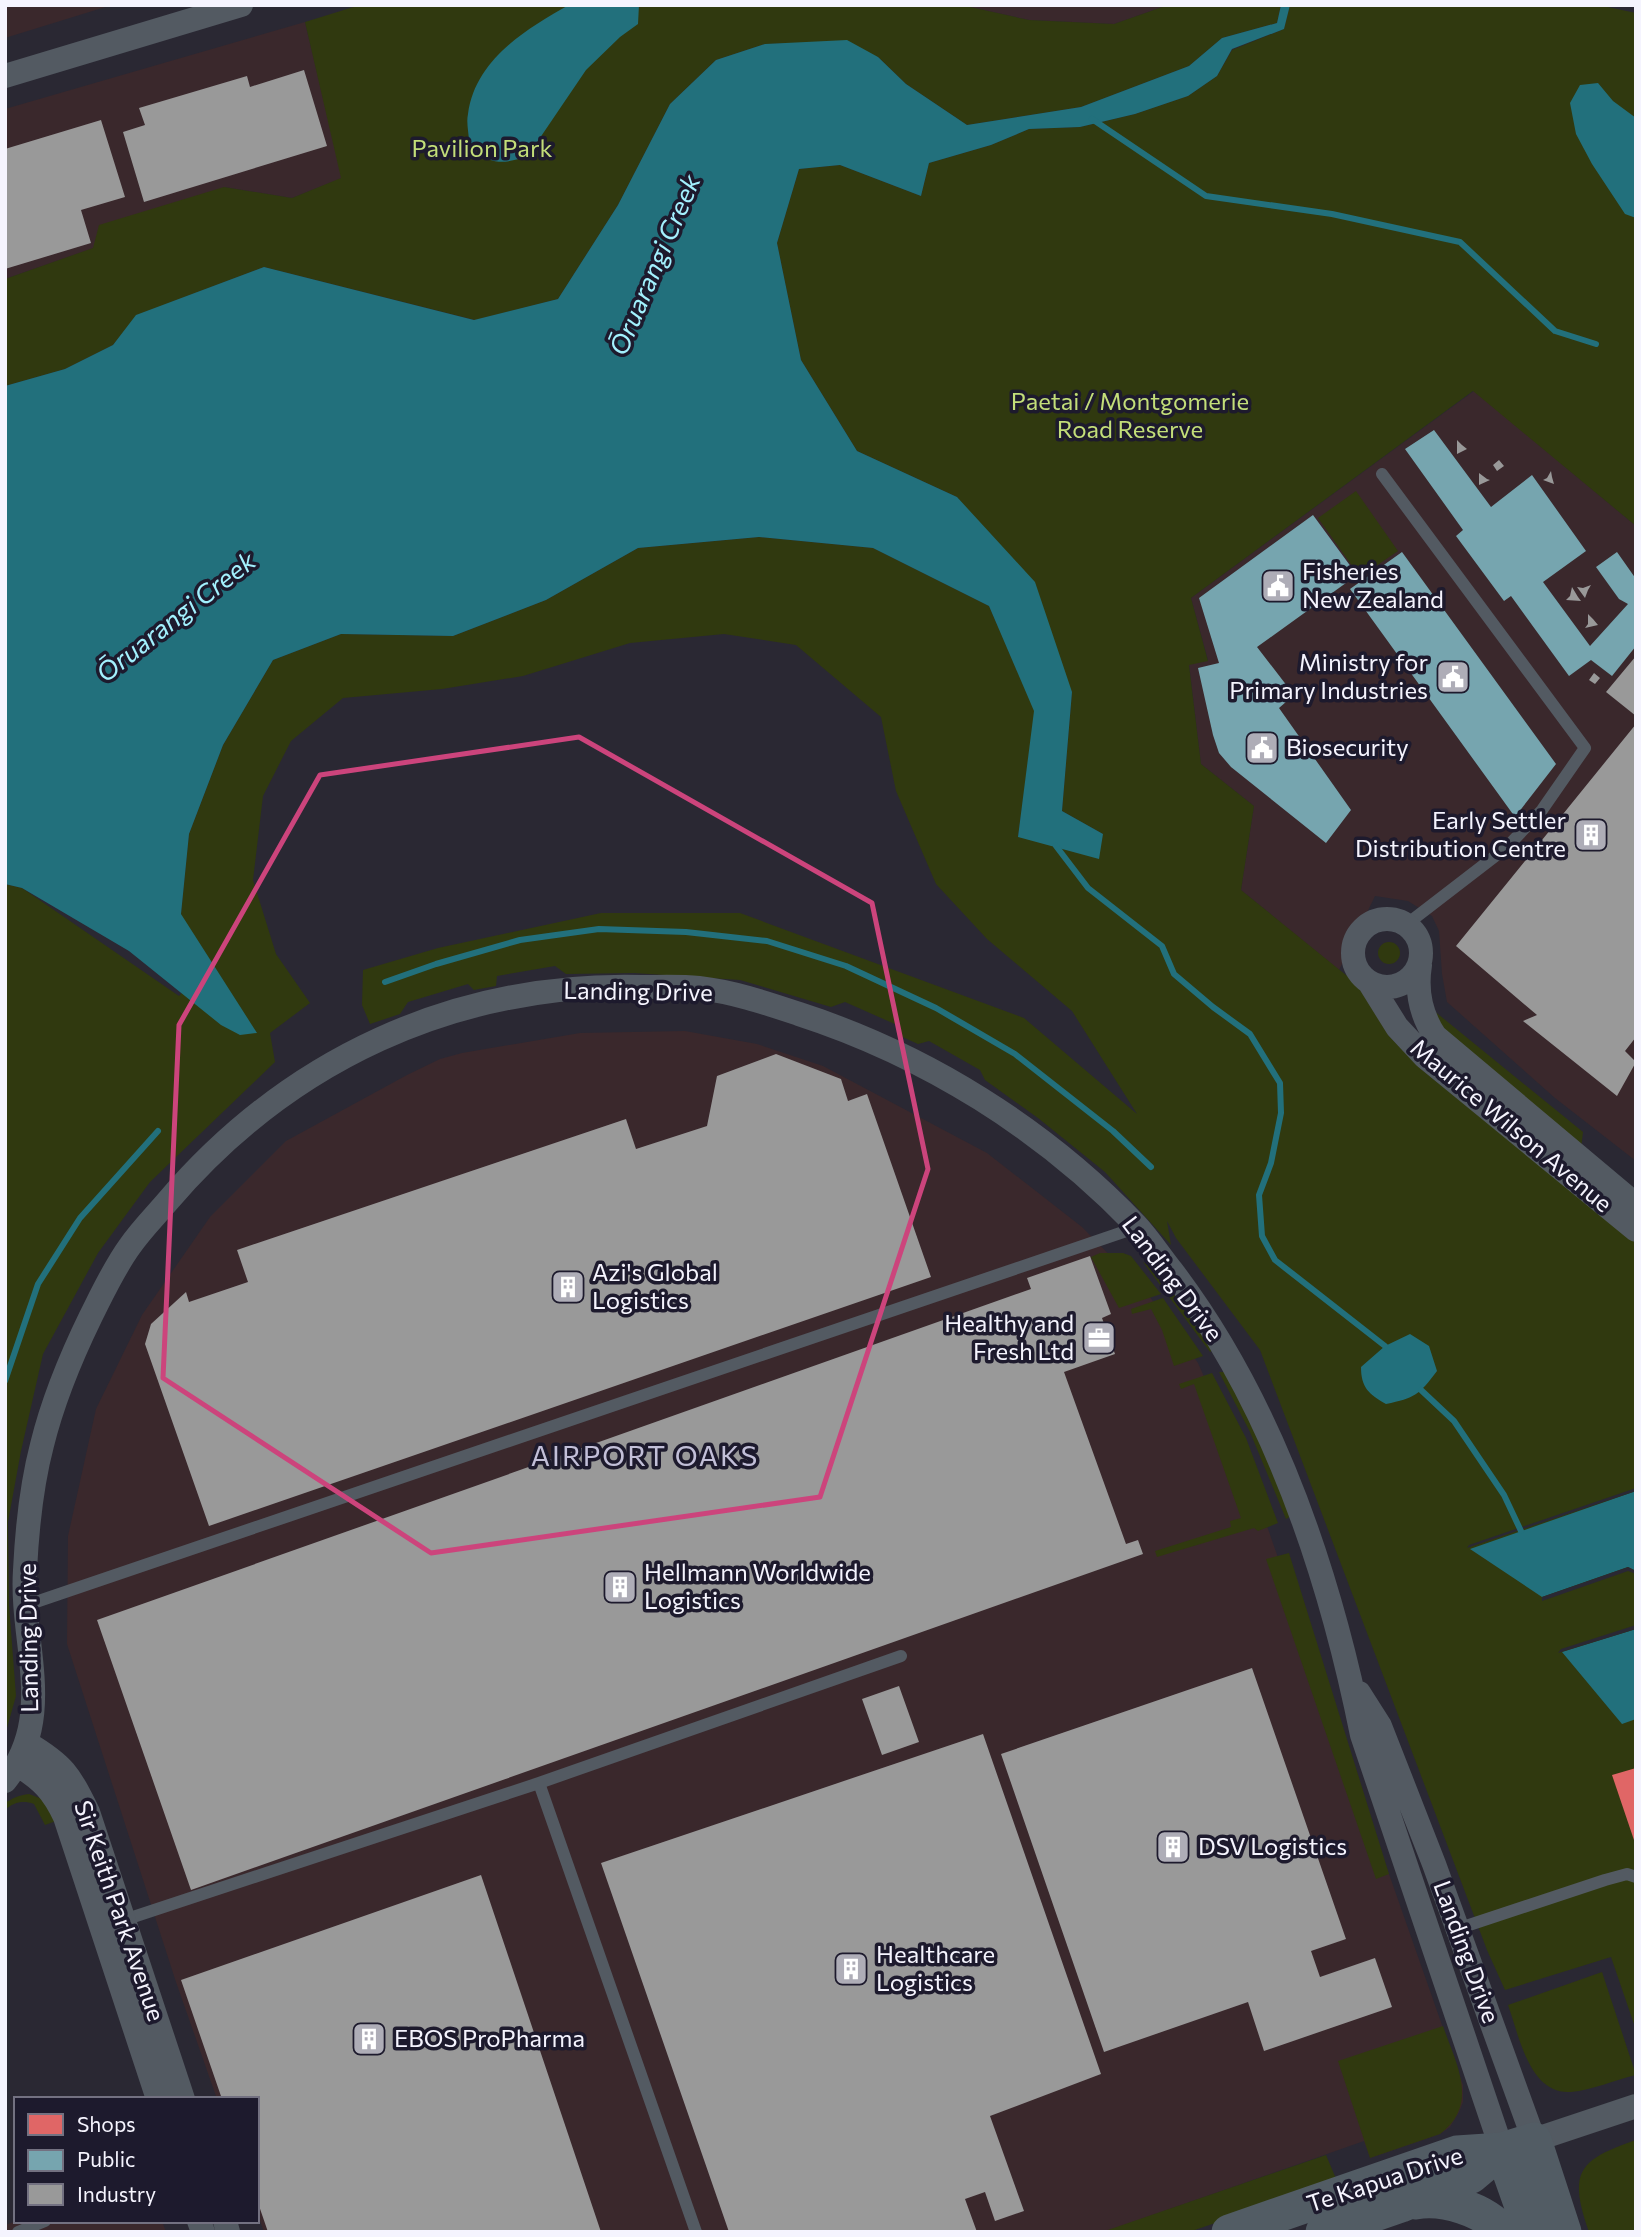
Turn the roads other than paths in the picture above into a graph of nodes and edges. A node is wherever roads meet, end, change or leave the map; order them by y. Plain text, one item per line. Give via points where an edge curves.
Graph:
1 (240, 5) edge
2 (5, 76) edge
3 (1382, 474) dead end
4 (1407, 924) junction
5 (1420, 965) junction
6 (1369, 982) junction
7 (1636, 1205) edge
8 (1139, 1227) junction
9 (1636, 1230) edge
10 (27, 1605) junction
11 (901, 1656) dead end
12 (1351, 1680) junction
13 (17, 1763) edge
14 (539, 1783) junction
15 (1636, 1877) edge
16 (124, 1920) junction
17 (1457, 1929) junction
18 (157, 2097) edge
19 (182, 2097) edge
20 (1636, 2106) edge
21 (1518, 2145) junction
22 (1401, 2205) junction
23 (40, 2223) edge
24 (18, 2232) edge
25 (696, 2232) edge
26 (1229, 2232) edge
27 (1323, 2232) edge
28 (1503, 2232) edge
29 (1531, 2232) edge
30 (1564, 2232) edge

1 - 2 street
3 - 4 lane via 1585,748 1542,810 1507,847
4 - 5 street, Maurice Wilson Avenue via 1420,943
4 - 6 street, Maurice Wilson Avenue via 1377,920 1360,932 1354,962
5 - 6 street via 1398,986
5 - 7 street, Maurice Wilson Avenue via 1420,998 1435,1036
6 - 9 street, Maurice Wilson Avenue via 1401,1033 1425,1057
8 - 10 lane
8 - 10 street, Landing Drive via 1065,1160 979,1096 850,1030 751,998 699,988 590,986 533,992 442,1014 369,1043 290,1088 195,1169 131,1244 70,1359 41,1446 25,1566
8 - 12 street, Landing Drive via 1203,1312 1244,1383 1285,1473 1325,1586
10 - 13 street, Landing Drive via 35,1702
11 - 14 lane
12 - 17 street, Landing Drive via 1380,1726
12 - 21 street, Landing Drive via 1362,1735
13 - 16 street, Sir Keith Park Avenue via 48,1756 67,1772 89,1812
13 - 18 street, Sir Keith Park Avenue via 52,1791 65,1817
14 - 16 lane
14 - 25 lane
15 - 17 lane via 1627,1874 1605,1880
16 - 19 street, Sir Keith Park Avenue
17 - 21 street, Landing Drive
20 - 21 street, Te Kapua Drive
21 - 22 street, Te Kapua Drive via 1471,2176
21 - 26 street, Te Kapua Drive via 1457,2153
21 - 29 street, Landing Drive
21 - 30 street, Landing Drive
22 - 27 street, Te Kapua Drive
22 - 28 street via 1440,2201 1459,2206 1487,2218
23 - 24 lane

